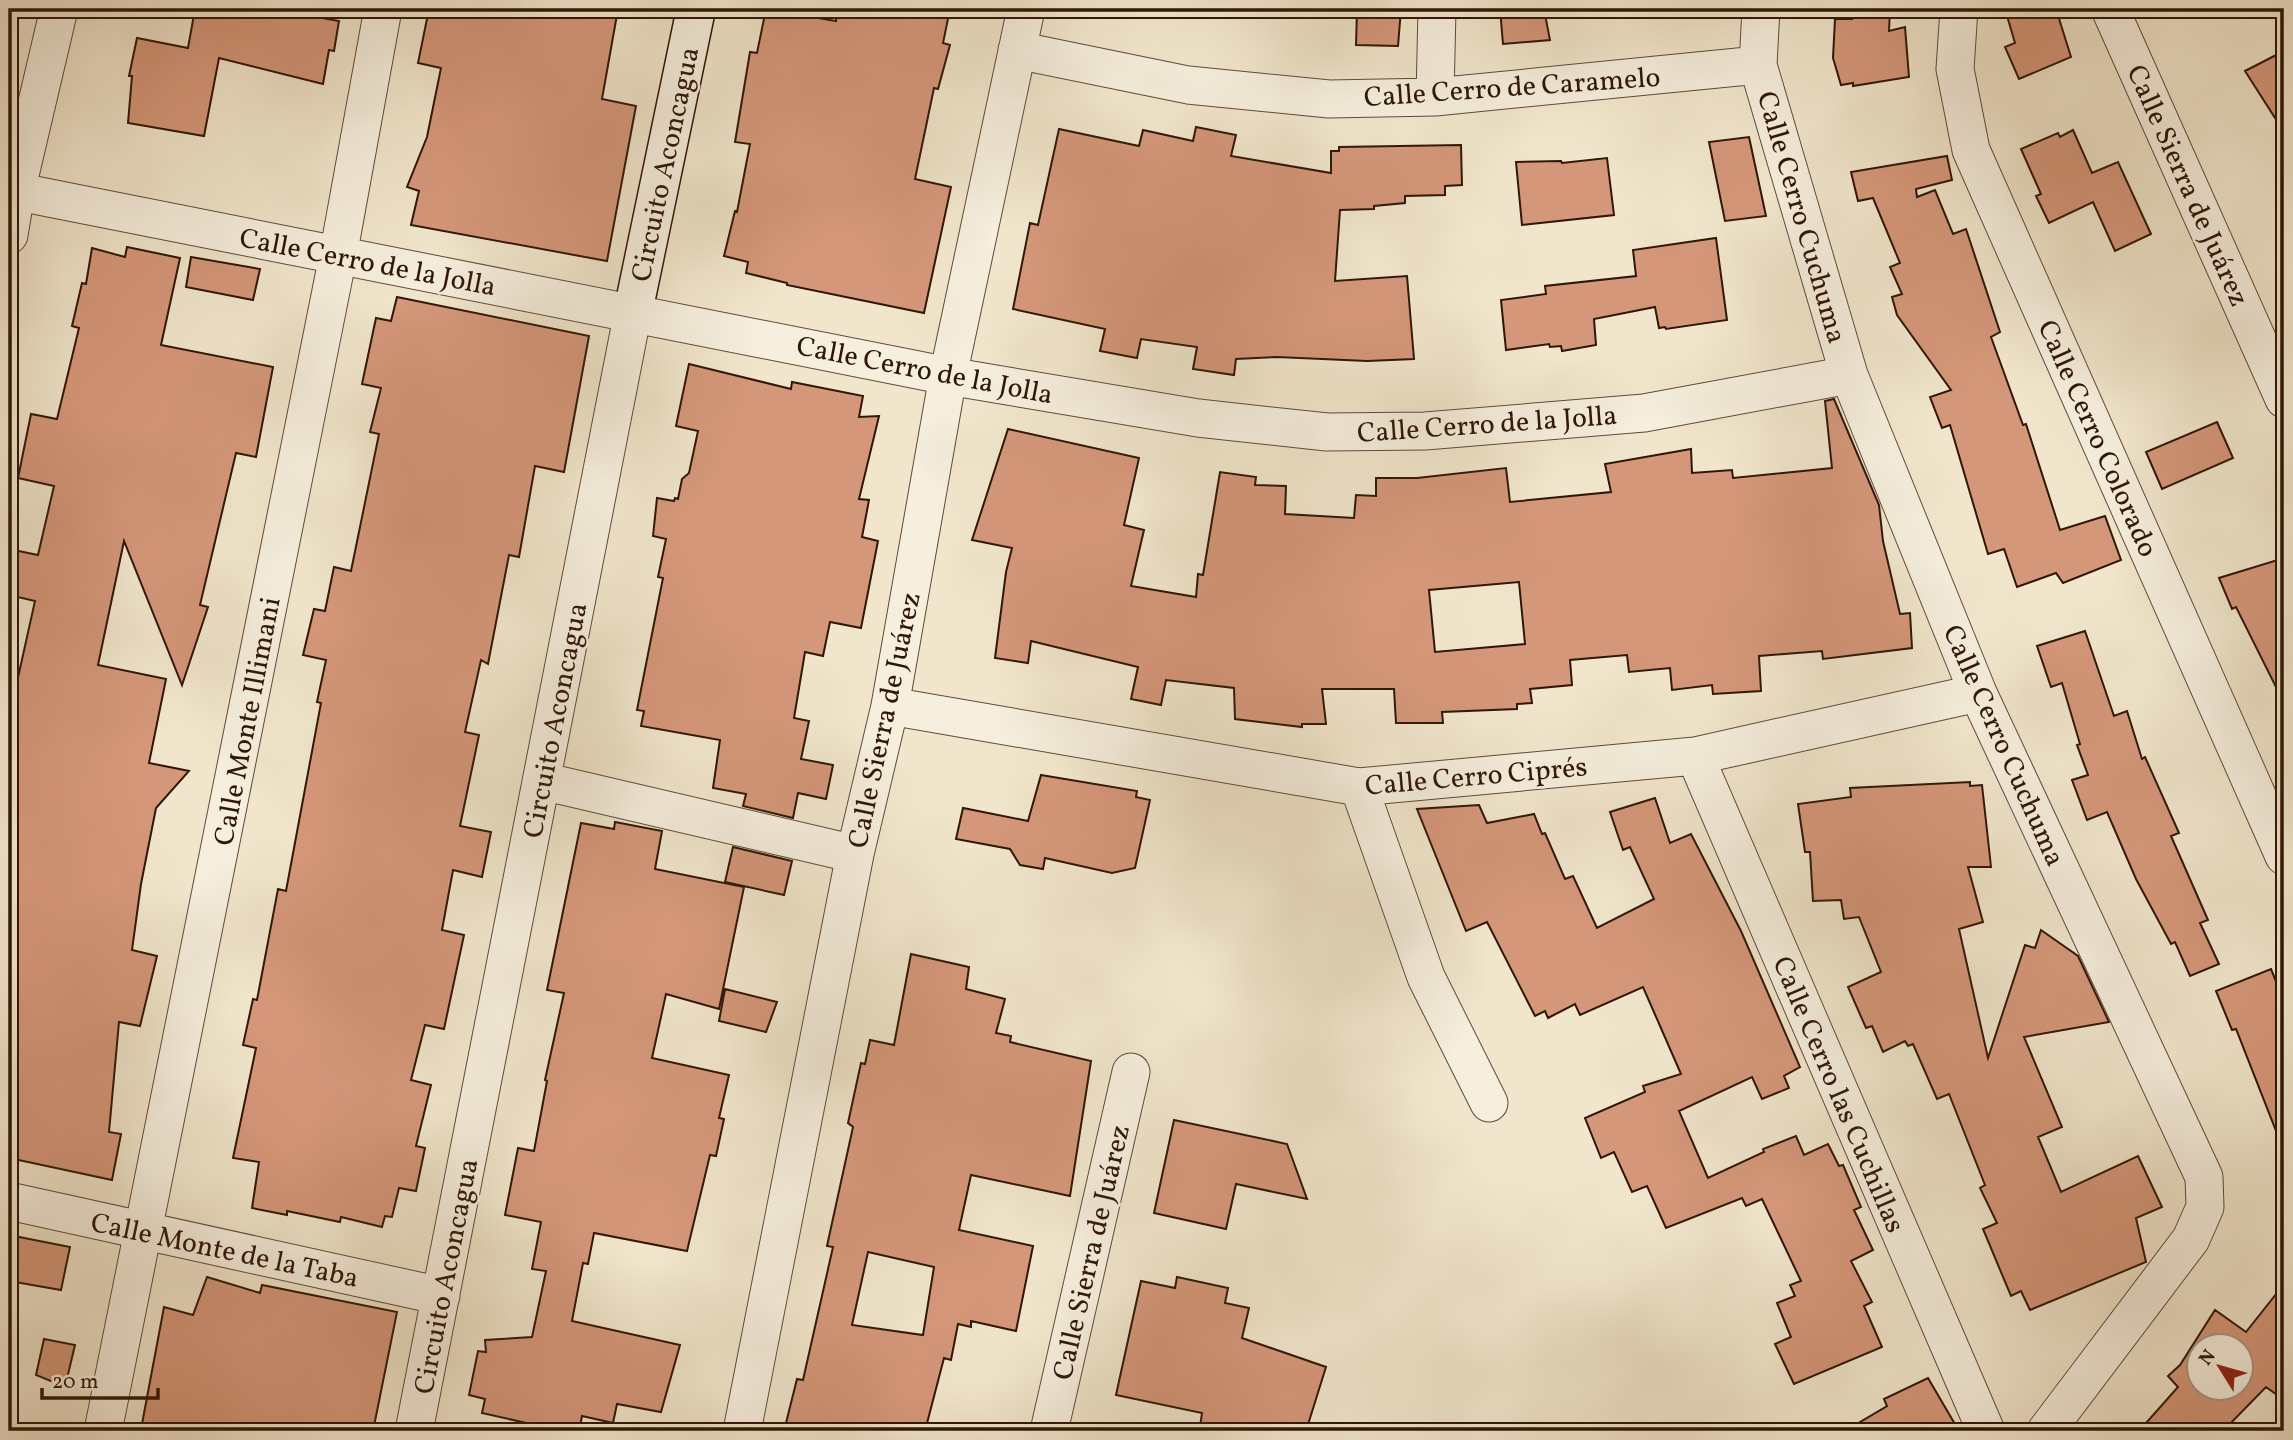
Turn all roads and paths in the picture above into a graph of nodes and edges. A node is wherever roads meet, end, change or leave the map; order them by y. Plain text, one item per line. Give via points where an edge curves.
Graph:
1 (59, 9) edge
2 (383, 9) edge
3 (696, 9) edge
4 (1026, 9) edge
5 (1437, 9) edge
6 (1762, 9) edge
7 (1959, 9) edge
8 (2110, 9) edge
9 (1017, 50) junction
10 (1758, 65) junction
11 (1435, 97) junction
12 (13, 191) edge
13 (9, 235) edge
14 (338, 256) junction
15 (634, 313) junction
16 (1849, 375) junction
17 (948, 376) junction
18 (2284, 399) edge
19 (1978, 693) junction
20 (890, 706) junction
21 (1695, 756) junction
22 (542, 780) junction
23 (1359, 787) junction
24 (855, 854) junction
25 (2284, 856) edge
26 (1131, 1073) dead end
27 (1489, 1103) dead end
28 (9, 1201) edge
29 (144, 1233) junction
30 (441, 1296) junction
31 (103, 1431) edge
32 (414, 1431) edge
33 (743, 1431) edge
34 (1049, 1431) edge
35 (1986, 1431) edge
36 (2046, 1431) edge

1 - 12 street
2 - 14 street, Calle Monte Illimani
3 - 15 street, Circuito Aconcagua
4 - 9 street, Calle Sierra de Juárez
5 - 11 street
6 - 10 street, Calle Cerro Cuchuma
7 - 25 street, Calle Cerro Colorado via 1955,69 1971,150
8 - 18 street, Calle Sierra de Juárez
9 - 11 street, Calle Cerro de Caramelo via 1188,85 1329,99
9 - 17 street, Calle Sierra de Juárez
10 - 11 street, Calle Cerro de Caramelo
10 - 16 street, Calle Cerro Cuchuma
12 - 13 street
12 - 14 street, Calle Cerro de la Jolla
14 - 15 street, Calle Cerro de la Jolla
14 - 29 street, Calle Monte Illimani
15 - 17 street, Calle Cerro de la Jolla
15 - 22 street, Circuito Aconcagua
16 - 17 street, Calle Cerro de la Jolla via 1644,413 1425,431 1327,432 1198,418
16 - 19 street, Calle Cerro Cuchuma
17 - 20 street, Calle Sierra de Juárez
19 - 21 street, Calle Cerro Ciprés
19 - 36 street, Calle Cerro Cuchuma via 2204,1177 2205,1207 2191,1239
20 - 23 street, Calle Cerro Ciprés
20 - 24 street, Calle Sierra de Juárez
21 - 23 street, Calle Cerro Ciprés
21 - 35 street, Calle Cerro las Cuchillas
22 - 24 street
22 - 30 street, Circuito Aconcagua
23 - 27 street via 1426,977
24 - 33 street, Calle Sierra de Juárez
26 - 34 street, Calle Sierra de Juárez
28 - 29 street, Calle Monte de la Taba
29 - 30 street, Calle Monte de la Taba
29 - 31 street, Calle Monte Illimani
30 - 32 street, Circuito Aconcagua

